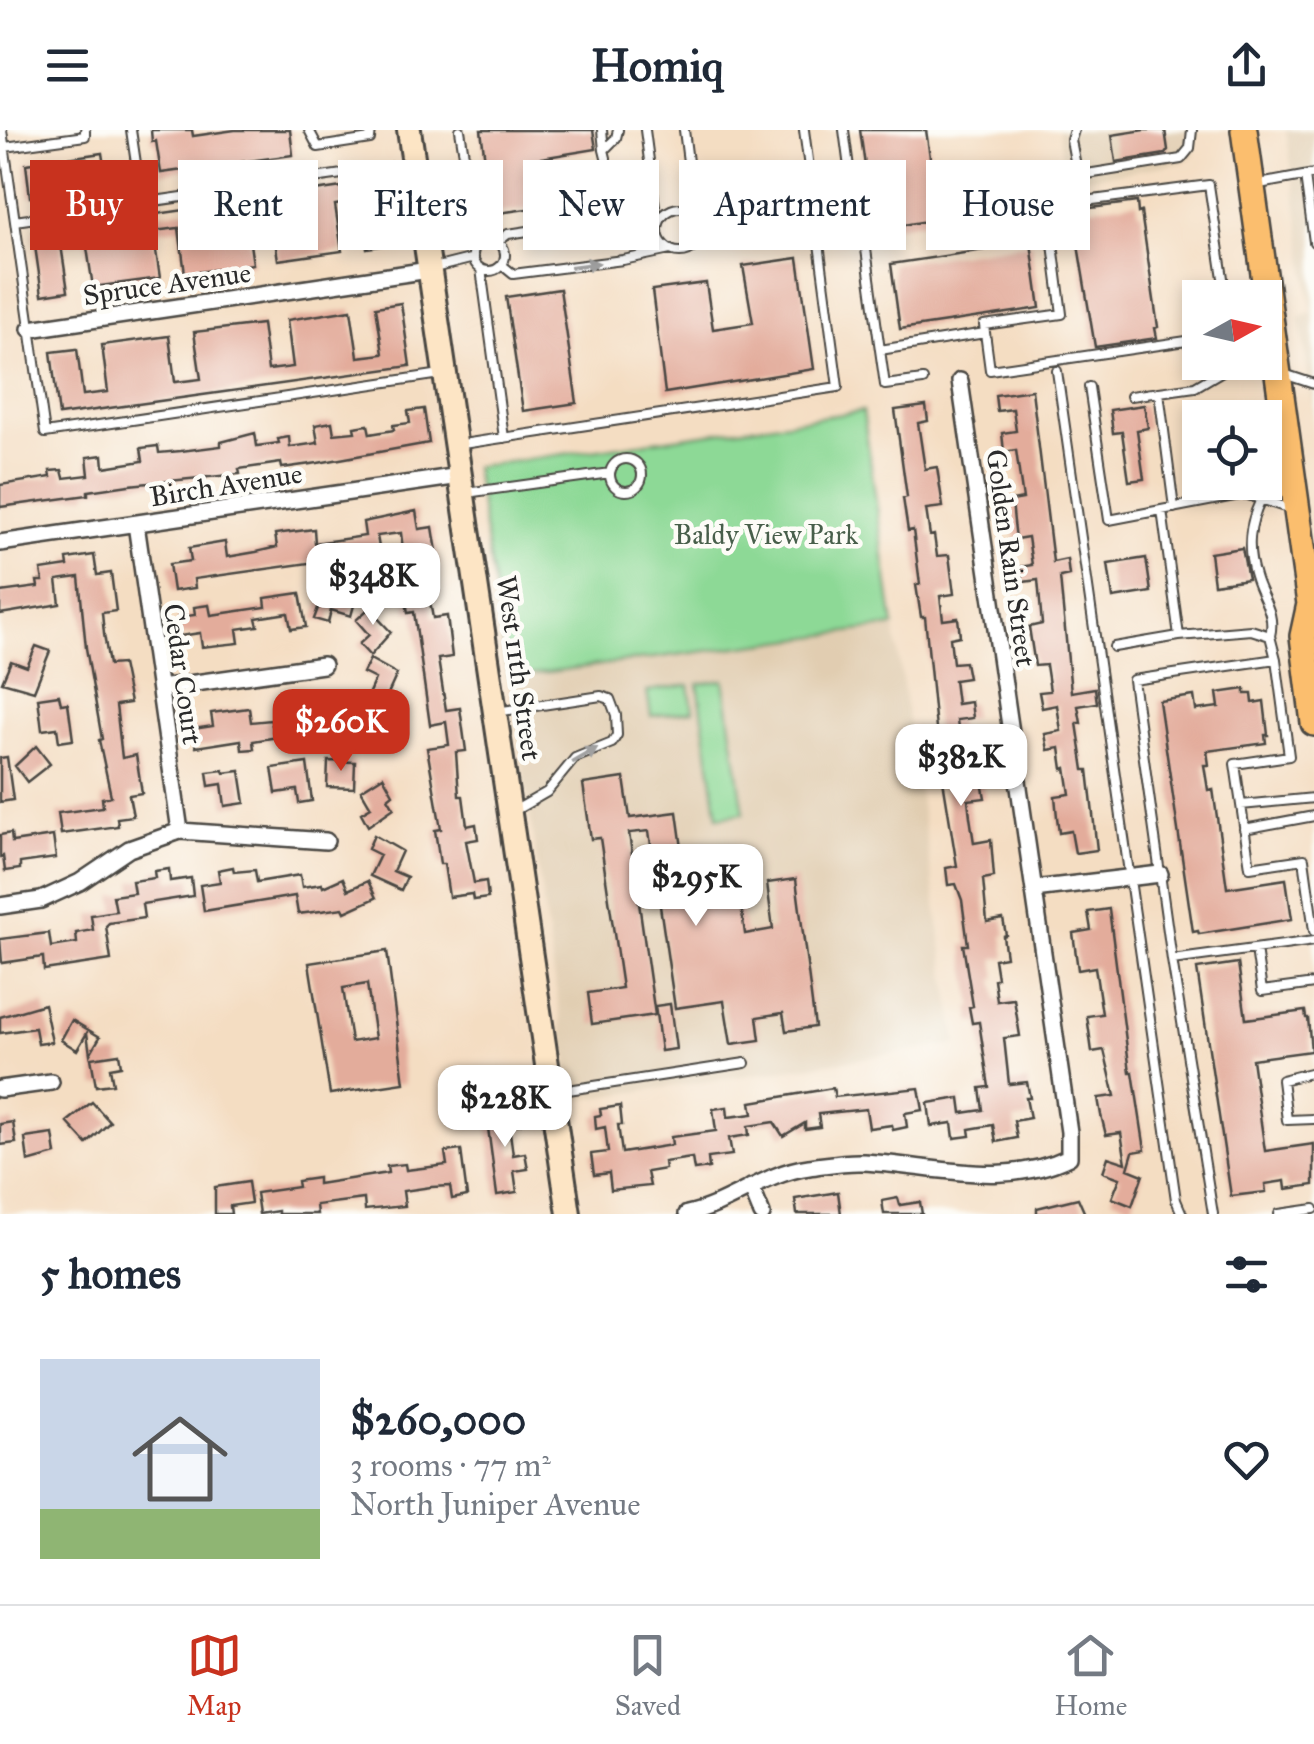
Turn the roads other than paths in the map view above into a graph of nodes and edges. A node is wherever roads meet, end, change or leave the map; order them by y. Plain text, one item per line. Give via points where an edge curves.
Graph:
1 (2, 130) edge
2 (84, 130) edge
3 (131, 130) edge
4 (309, 130) edge
5 (371, 130) edge
6 (409, 130) edge
7 (460, 130) edge
8 (602, 130) edge
9 (618, 130) edge
10 (644, 130) edge
11 (684, 130) edge
12 (804, 130) edge
13 (844, 130) edge
14 (1074, 130) edge
15 (1192, 130) edge
16 (1244, 130) edge
17 (4, 147) junction
18 (136, 160) edge
19 (413, 160) edge
20 (465, 160) edge
21 (649, 160) edge
22 (688, 160) edge
23 (808, 160) edge
24 (338, 175) edge
25 (1309, 175) edge
26 (1253, 186) junction
27 (15, 222) junction
28 (659, 234) edge
29 (1314, 242) edge
30 (426, 250) edge
31 (476, 250) edge
32 (502, 250) edge
33 (670, 250) junction
34 (679, 250) edge
35 (820, 250) edge
36 (474, 258) junction
37 (502, 266) junction
38 (481, 269) junction
39 (429, 270) junction
40 (1223, 280) edge
41 (1264, 280) edge
42 (30, 329) junction
43 (985, 333) junction
44 (1182, 342) edge
45 (880, 350) junction
46 (1057, 371) dead end
47 (1282, 373) edge
48 (445, 374) junction
49 (923, 380) dead end
50 (1207, 380) edge
51 (1281, 380) edge
52 (960, 381) dead end
53 (1314, 384) edge
54 (1089, 387) dead end
55 (1158, 392) junction
56 (1131, 396) dead end
57 (504, 438) junction
58 (455, 445) junction
59 (1293, 467) junction
60 (1282, 471) edge
61 (610, 474) junction
62 (462, 484) junction
63 (1214, 500) edge
64 (1260, 500) edge
65 (1263, 500) edge
66 (1174, 508) junction
67 (1162, 510) junction
68 (1299, 511) junction
69 (136, 524) junction
70 (0, 543) edge
71 (1312, 607) edge
72 (1179, 636) junction
73 (1270, 636) junction
74 (1114, 647) dead end
75 (1276, 660) junction
76 (323, 664) dead end
77 (160, 688) junction
78 (495, 712) junction
79 (1314, 723) edge
80 (1314, 798) edge
81 (1241, 805) junction
82 (510, 813) junction
83 (1314, 816) edge
84 (1244, 829) junction
85 (180, 831) junction
86 (326, 841) dead end
87 (1160, 874) junction
88 (1130, 876) junction
89 (1034, 889) junction
90 (0, 906) edge
91 (1314, 931) edge
92 (1314, 940) edge
93 (1256, 948) junction
94 (1172, 960) junction
95 (1314, 984) edge
96 (745, 1063) dead end
97 (1314, 1072) edge
98 (51, 1082) dead end
99 (0, 1089) edge
100 (551, 1093) junction
101 (1314, 1119) edge
102 (751, 1187) junction
103 (1314, 1209) edge
104 (569, 1214) edge
105 (686, 1214) edge
106 (762, 1214) edge
107 (1182, 1214) edge
108 (1213, 1214) edge
109 (1280, 1214) edge

1 - 17 lane
2 - 17 lane via 86,136
3 - 18 lane
4 - 5 lane via 318,147 370,139
6 - 19 street, West 11th Street
7 - 20 lane
8 - 9 lane via 605,154
10 - 21 lane
11 - 22 lane
12 - 23 lane
13 - 45 lane
14 - 15 lane via 1076,166 1086,174 1180,159 1190,148
16 - 26 main road
17 - 27 lane
24 - 27 lane
25 - 26 lane
25 - 29 lane
26 - 41 main road
27 - 42 lane
28 - 33 lane
30 - 39 street, West 11th Street
31 - 36 lane
32 - 37 lane
33 - 34 lane
37 -> 33 lane via 514,274
35 - 57 lane via 838,387
36 - 38 lane
36 - 39 lane
37 - 38 lane
38 - 57 lane
39 - 42 street, Spruce Avenue
39 - 48 street, West 11th Street
40 - 43 lane via 1209,185 1054,205 1049,214 1062,314 984,326
42 - 48 lane via 45,433
43 - 44 lane via 990,370
43 - 45 lane
45 - 49 lane via 885,386
46 - 88 lane
47 - 53 lane
48 - 58 street, West 11th Street
50 - 55 lane
51 - 59 main road
52 - 89 street, Golden Rain Street
54 - 67 lane via 1109,520
55 - 56 lane
55 - 66 lane
57 - 58 lane
58 - 62 street, West 11th Street
59 - 60 lane
59 - 68 main road
61 - 61 lane via 627,490 642,478 628,459
61 - 62 lane
62 - 69 street, Birch Avenue
62 - 78 street, West 11th Street
63 - 66 lane
64 - 73 lane via 1250,544 1273,623
65 - 68 lane
66 - 67 lane
67 - 72 lane
68 - 71 main road
69 - 70 street, Birch Avenue
69 - 77 street, Cedar Court
71 - 79 main road via 1303,636
72 - 73 lane via 1251,630
72 - 74 lane
73 - 75 lane
75 - 81 lane via 1289,756 1235,764
75 - 87 lane via 1133,680
76 - 77 street
77 - 85 street, Cedar Court
78 - 82 street, West 11th Street
82 -> 78 lane via 548,792 574,758 612,743 616,715 610,698 601,696
80 - 81 lane
81 - 84 lane
82 - 100 street, West 11th Street
83 - 84 lane
84 - 91 lane via 1250,866 1304,859
85 - 86 street
85 - 90 street via 129,849 42,900
87 - 88 street
87 - 94 lane
88 - 89 street
88 - 107 lane
89 - 102 street, Golden Rain Street via 1069,1157 1049,1167 978,1175 860,1161 778,1174
92 - 93 lane
93 - 94 lane
93 - 95 lane via 1262,992
94 - 108 lane
96 - 100 lane
97 - 101 lane via 1282,1080 1287,1120
98 - 99 street
100 - 104 street, West 11th Street
102 - 105 street
102 - 106 street
103 - 109 lane

